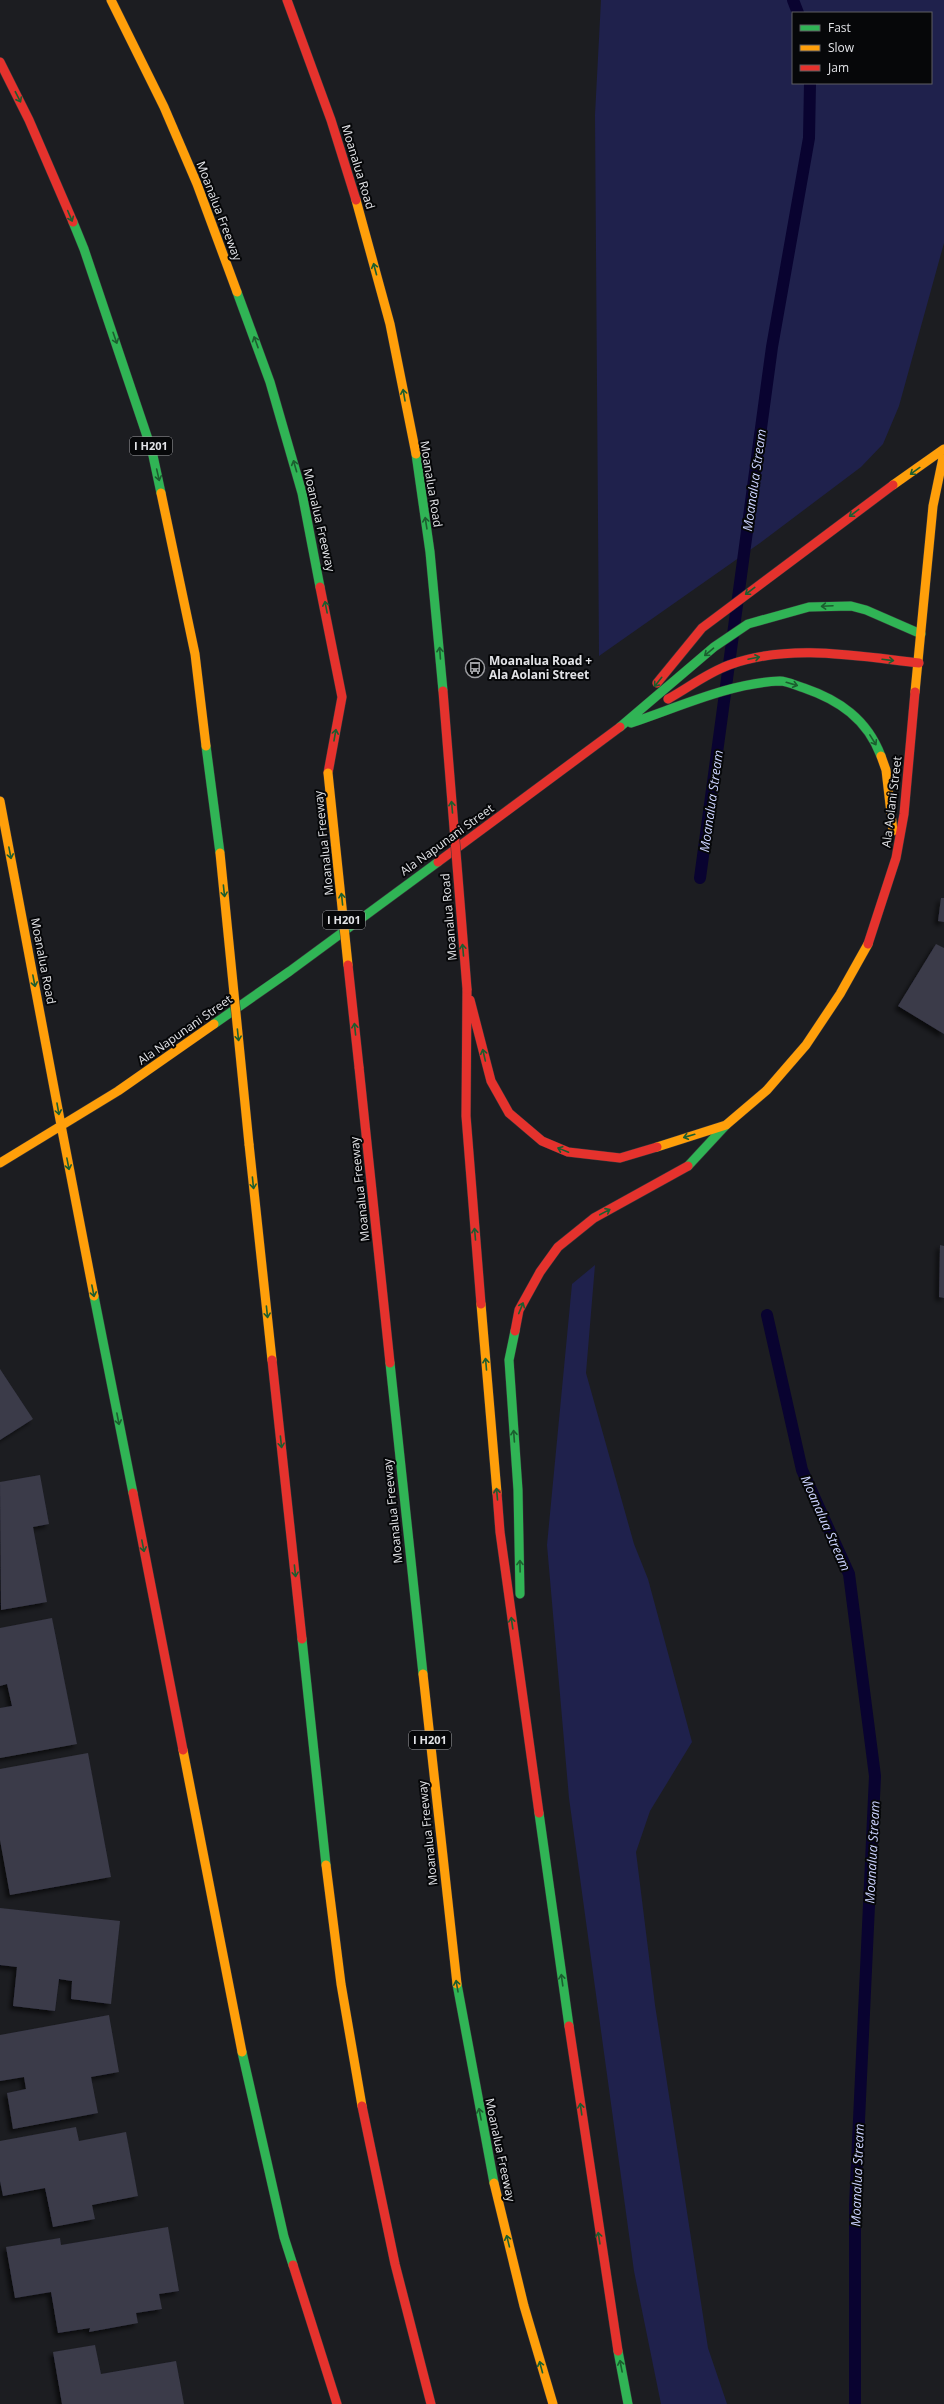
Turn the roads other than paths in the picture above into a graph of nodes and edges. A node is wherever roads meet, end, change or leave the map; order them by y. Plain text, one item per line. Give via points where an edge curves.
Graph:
1 (111, 0) edge
2 (286, 0) edge
3 (0, 62) edge
4 (944, 449) edge
5 (944, 453) edge
6 (921, 634) junction
7 (919, 663) junction
8 (620, 727) junction
9 (0, 801) edge
10 (896, 858) junction
11 (466, 989) junction
12 (61, 1125) junction
13 (726, 1125) junction
14 (0, 1163) edge
15 (523, 1703) junction
16 (337, 2404) edge
17 (431, 2404) edge
18 (553, 2404) edge
19 (628, 2404) edge

18 -> 1 main road, Moanalua Freeway / I H201, bridge via 524,2306 490,2166 453,1960 328,773 342,697 302,493 270,382 197,184 164,107
11 -> 2 main road, Moanalua Road, bridge via 436,600 427,532 390,324 350,180 308,55
3 -> 17 main road, I H201, bridge via 29,120 84,249 152,451 195,654 214,793 249,1144 341,1984 365,2124 395,2264
4 -> 8 main road via 702,628
5 - 6 main road, Ala Aolani Street via 932,506
6 - 7 main road, Ala Aolani Street
6 -> 8 main road, Ala Napunani Street via 851,606 808,607 748,624 714,647
8 -> 7 main road via 728,665 756,657 792,654 857,656
7 - 10 main road, Ala Aolani Street via 904,814
8 -> 10 main road via 740,688 782,681 827,696 848,710 866,728 878,749 886,770
8 - 12 main road, Ala Napunani Street via 290,971 118,1091
9 -> 12 main road, Moanalua Road
10 - 13 main road, Ala Aolani Street via 867,946 840,994 806,1045 766,1090
13 -> 11 main road via 620,1158 568,1152 542,1141 509,1113 491,1081
15 -> 11 main road via 500,1532 474,1235 466,1116
12 - 14 main road, Ala Napunani Street
12 -> 16 main road, Moanalua Road via 240,2041 284,2237
15 -> 13 main road, Ala Aolani Street via 518,1490 509,1360 519,1310 540,1272 558,1247 594,1218 684,1170
19 -> 15 main road via 614,2335 594,2202

